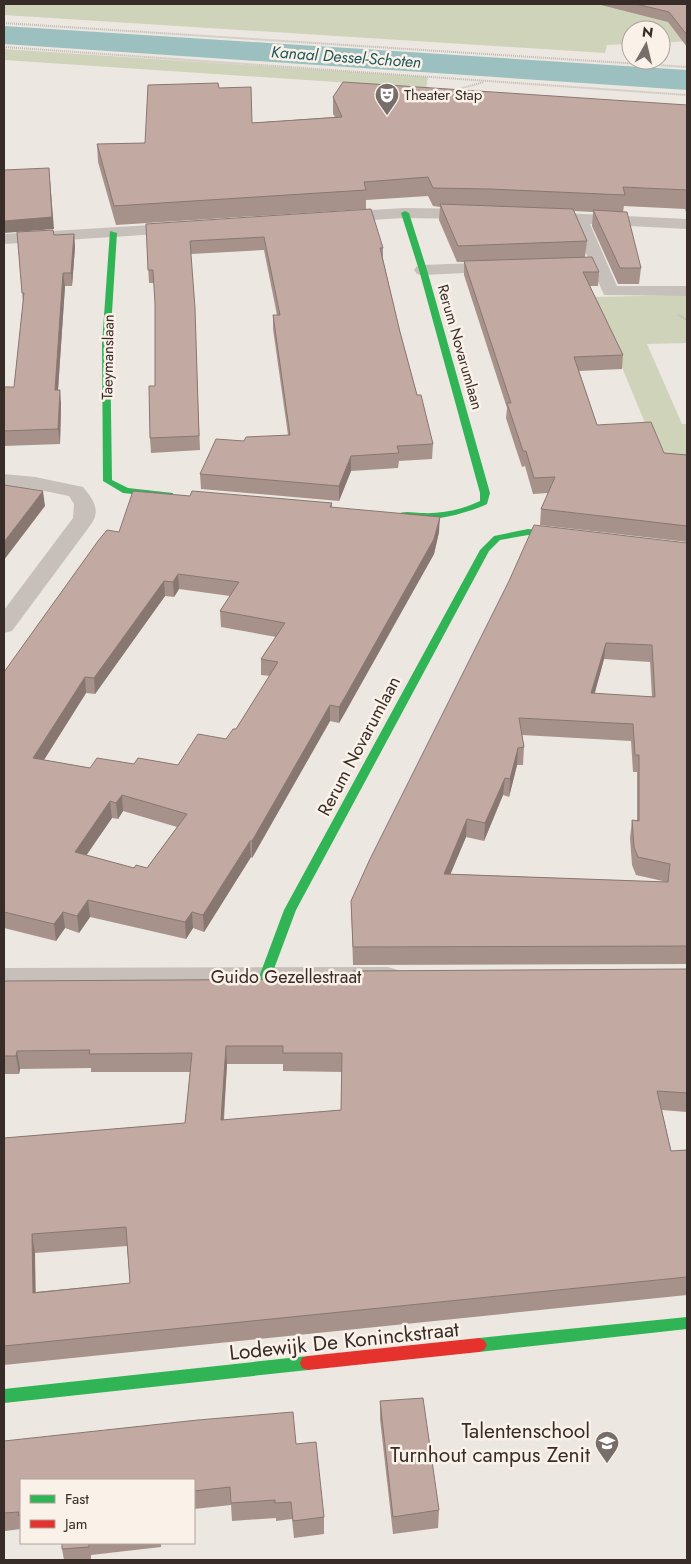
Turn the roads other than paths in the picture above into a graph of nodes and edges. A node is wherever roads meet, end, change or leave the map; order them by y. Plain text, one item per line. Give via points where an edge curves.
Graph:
1 (405, 213) junction
2 (488, 214) edge
3 (524, 216) edge
4 (321, 218) edge
5 (579, 219) junction
6 (687, 224) edge
7 (202, 227) edge
8 (113, 233) junction
9 (4, 239) edge
10 (597, 263) junction
11 (578, 265) edge
12 (520, 267) edge
13 (423, 270) junction
14 (687, 290) edge
15 (4, 480) edge
16 (185, 496) edge
17 (392, 514) edge
18 (576, 538) edge
19 (4, 626) edge
20 (265, 977) junction
21 (412, 977) edge
22 (4, 978) edge
23 (687, 1323) edge
24 (4, 1396) edge

1 - 2 street
1 - 4 street
1 - 13 street, Rerum Novarumlaan
3 - 5 street
5 - 6 street
5 - 10 street
7 - 8 street
8 - 9 street
8 - 16 street, Taeymanslaan via 106,344 108,481 126,491
10 - 11 street
10 - 14 street via 610,291
12 - 13 street
13 - 17 street, Rerum Novarumlaan via 485,493 484,502 468,512 441,518
15 - 19 street via 76,491 85,504 84,518
18 - 20 street, Rerum Novarumlaan via 528,532 497,538 485,550 290,910
20 - 21 street, Guido Gezellestraat
20 - 22 street, Guido Gezellestraat
23 - 24 street, Lodewijk De Koninckstraat

